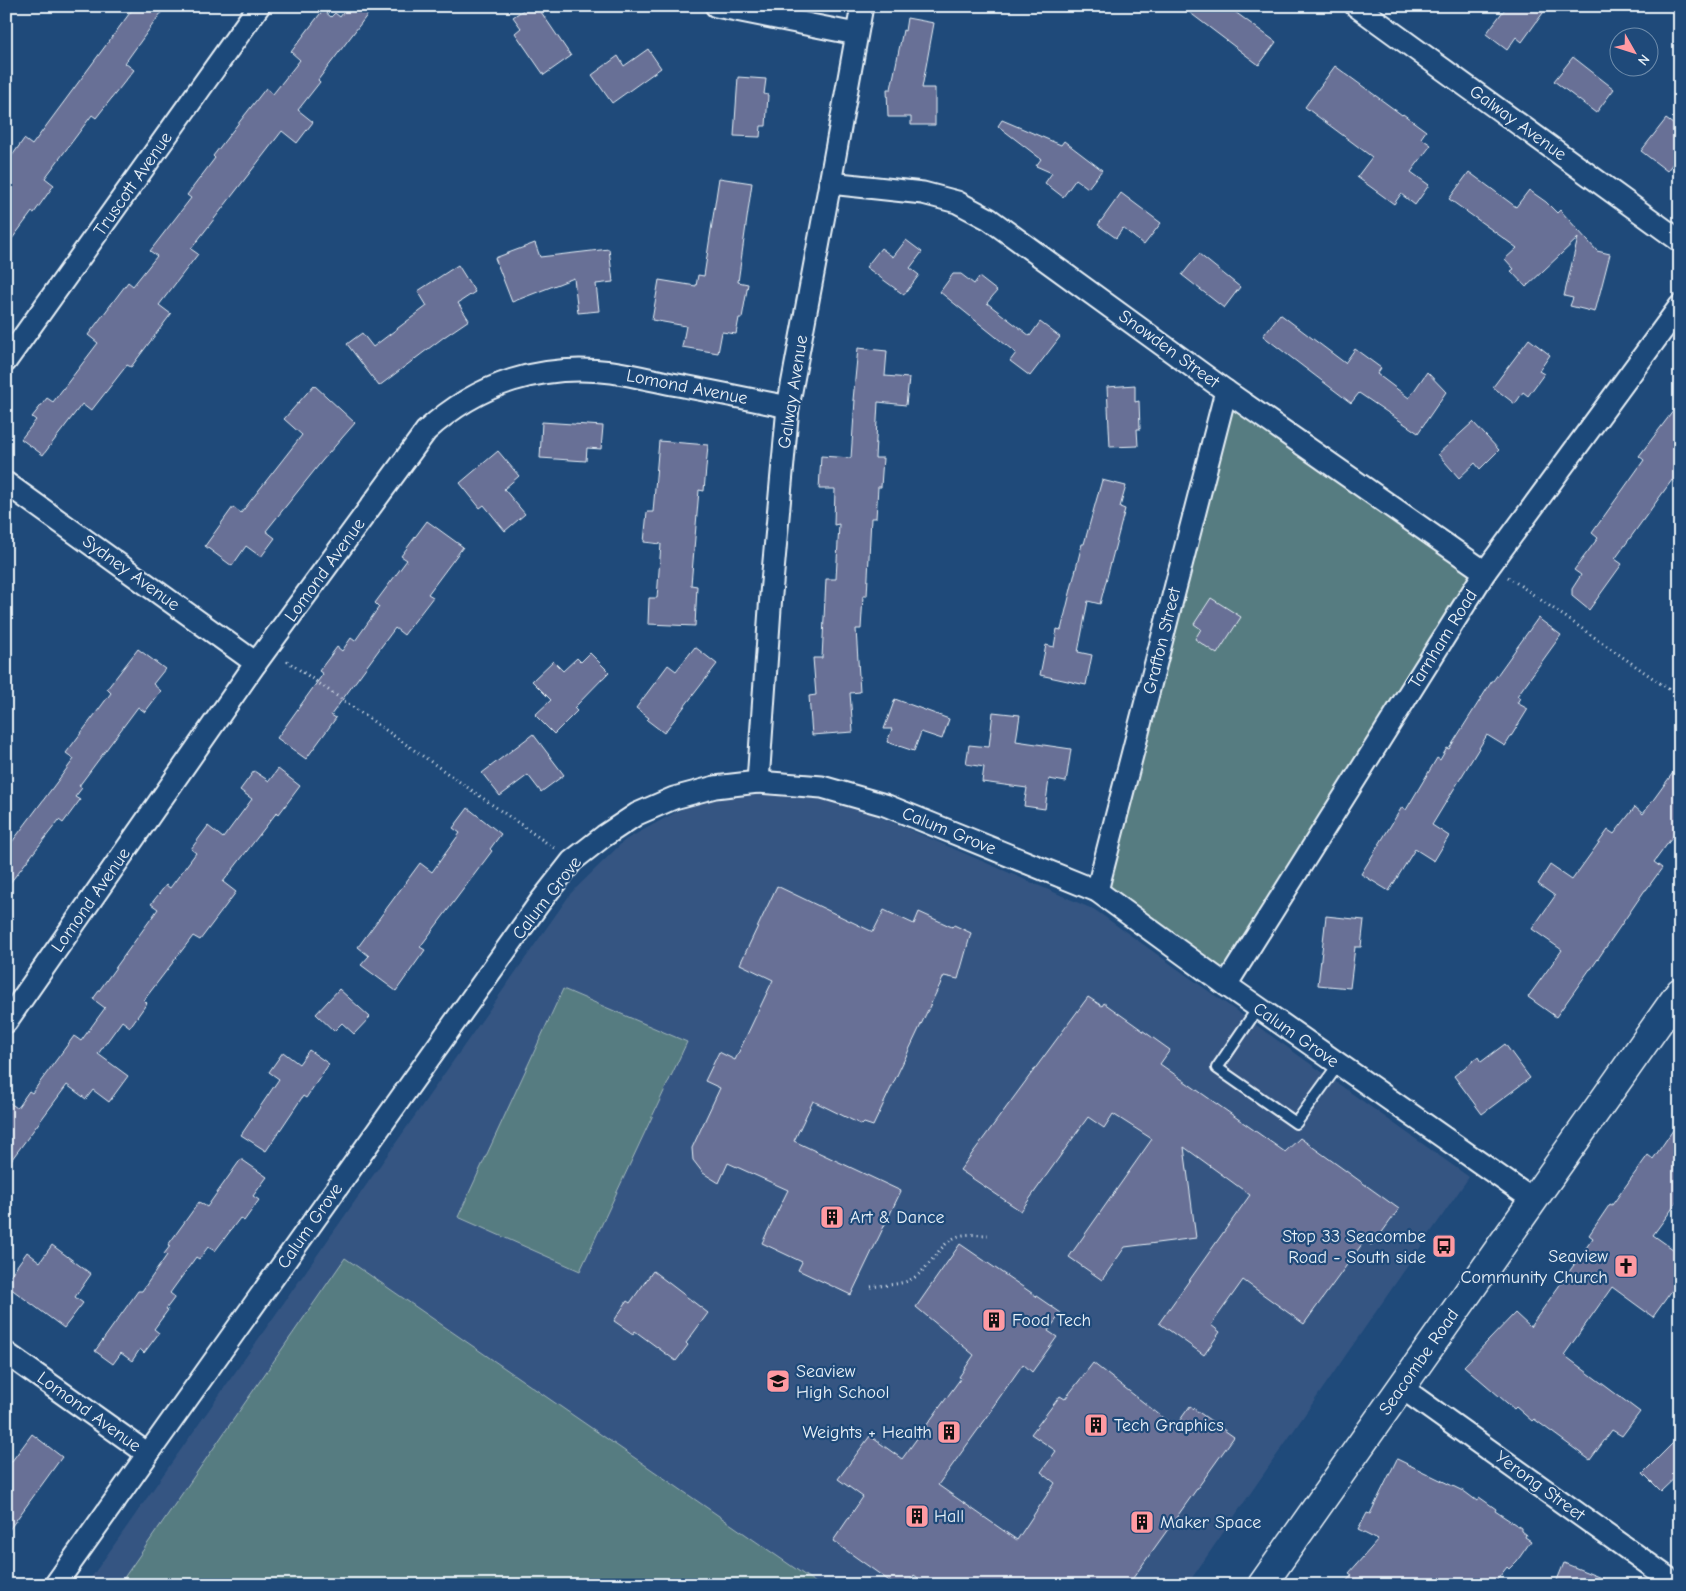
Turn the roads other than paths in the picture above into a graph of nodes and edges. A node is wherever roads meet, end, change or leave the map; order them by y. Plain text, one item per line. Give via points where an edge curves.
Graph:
1 (259, 6) edge
2 (716, 6) edge
3 (862, 6) edge
4 (1356, 6) edge
5 (856, 34) junction
6 (830, 183) junction
7 (1680, 240) edge
8 (1680, 306) edge
9 (6, 361) edge
10 (1226, 391) junction
11 (788, 407) junction
12 (6, 483) edge
13 (1488, 568) junction
14 (262, 655) junction
15 (758, 782) junction
16 (1097, 891) junction
17 (1226, 985) junction
18 (1680, 992) edge
19 (1258, 1008) junction
20 (6, 1022) edge
21 (1338, 1065) junction
22 (1533, 1200) junction
23 (6, 1353) edge
24 (1402, 1388) junction
25 (148, 1454) junction
26 (55, 1585) edge
27 (1262, 1585) edge
28 (1678, 1585) edge

1 - 9 street, Truscott Avenue
2 - 5 street
3 - 5 street, Galway Avenue
4 - 7 street, Galway Avenue
5 - 6 street, Galway Avenue
6 - 10 street, Snowden Street via 923,193 957,202 989,219
6 - 11 street, Galway Avenue
8 - 13 street, Tarnham Road
10 - 13 street, Snowden Street
10 - 16 street, Grafton Street
11 - 14 street, Lomond Avenue via 613,372 562,370 500,384 443,415 426,432
11 - 15 street, Galway Avenue
12 - 14 street, Sydney Avenue
13 - 17 street, Tarnham Road
14 - 20 street, Lomond Avenue
15 - 16 street, Calum Grove via 822,787 885,805
15 - 25 street, Calum Grove via 715,787 674,798 637,814 572,861
16 - 17 street, Calum Grove
17 - 19 street, Calum Grove
18 - 22 main road, Seacombe Road
19 - 21 street, Calum Grove
19 - 21 lane via 1217,1068 1296,1123
21 - 22 street, Calum Grove
22 - 24 main road, Seacombe Road
23 - 25 street, Lomond Avenue
24 - 27 main road, Seacombe Road
24 - 28 street, Yerong Street
25 - 26 street, Calum Grove

